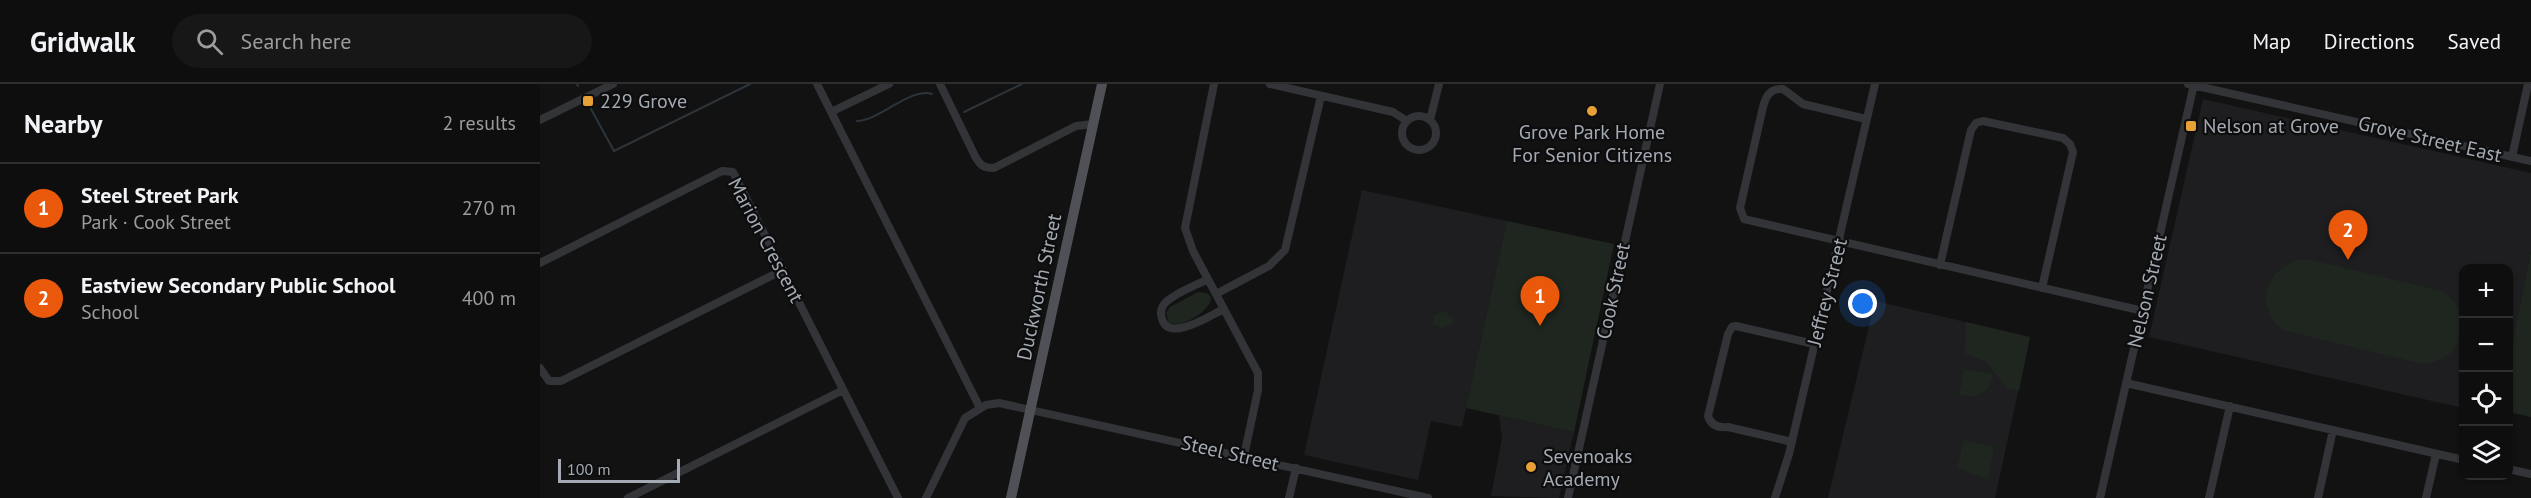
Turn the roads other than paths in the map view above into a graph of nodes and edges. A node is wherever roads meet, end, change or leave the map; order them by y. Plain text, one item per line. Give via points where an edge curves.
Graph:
1 (613, 84) edge
2 (817, 84) edge
3 (889, 84) edge
4 (940, 84) edge
5 (1102, 84) edge
6 (1214, 84) edge
7 (1270, 84) edge
8 (1439, 84) edge
9 (1660, 84) edge
10 (1875, 84) edge
11 (2192, 84) edge
12 (2528, 84) edge
13 (1321, 96) junction
14 (831, 112) junction
15 (1866, 119) junction
16 (540, 120) edge
17 (1430, 120) junction
18 (1407, 121) junction
19 (1093, 124) junction
20 (2512, 157) junction
21 (2531, 161) edge
22 (1839, 242) junction
23 (540, 263) edge
24 (1940, 265) junction
25 (783, 270) junction
26 (1208, 279) junction
27 (2042, 288) junction
28 (1216, 294) junction
29 (1224, 309) junction
30 (2143, 311) junction
31 (1814, 344) junction
32 (540, 368) edge
33 (2127, 383) junction
34 (843, 390) junction
35 (2230, 406) junction
36 (980, 408) junction
37 (1031, 409) junction
38 (2333, 430) junction
39 (1792, 442) junction
40 (2436, 454) junction
41 (1244, 456) junction
42 (2459, 459) edge
43 (1296, 468) junction
44 (2513, 470) edge
45 (2531, 474) edge
46 (628, 498) edge
47 (898, 498) edge
48 (926, 498) edge
49 (1011, 498) edge
50 (1289, 498) edge
51 (1428, 498) edge
52 (1568, 498) edge
53 (1775, 498) edge
54 (2100, 498) edge
55 (2208, 498) edge
56 (2318, 498) edge
57 (2426, 498) edge

1 - 16 street
2 - 14 street
3 - 14 street
4 - 19 street via 980,165 987,168 1076,126
5 - 19 main road, Duckworth Street
6 - 26 street via 1185,228
7 - 13 street
8 - 17 street
9 - 52 street, Cook Street
10 - 15 street, Jeffrey Street
11 - 20 street, Grove Street East
11 - 30 street, Nelson Street
12 - 20 street
13 - 18 street via 1393,112
13 - 28 street via 1286,250 1269,266
14 - 36 street
15 - 22 street, Jeffrey Street
15 - 22 street via 1803,104 1783,89 1774,89 1765,99 1742,202 1741,214 1750,222
17 - 18 street via 1421,116
17 - 18 street via 1436,130 1434,141 1420,150 1405,142 1402,131
19 - 37 main road, Duckworth Street
20 - 21 street, Grove Street East
22 - 24 street
22 - 31 street, Jeffrey Street
23 - 25 street, Marion Crescent via 726,170 736,174
24 - 27 street
24 - 27 street via 1971,129 1976,123 1983,121 2063,138 2073,152
25 - 32 street via 561,381 549,381
25 - 34 street, Marion Crescent
26 - 28 street
26 - 29 street via 1161,308 1164,324 1179,329
27 - 30 street
28 - 29 street
29 - 41 street via 1255,366 1259,382
30 - 33 street, Nelson Street
31 - 39 street, Jeffrey Street
31 - 39 street via 1732,327 1708,416 1719,427
33 - 35 street
33 - 54 street, Nelson Street
34 - 46 street
34 - 47 street, Marion Crescent
35 - 38 street
35 - 55 street
36 - 37 street, Steel Street via 999,403
36 - 48 street via 965,418
37 - 41 street, Steel Street
37 - 49 main road, Duckworth Street
38 - 40 street
38 - 56 street
39 - 53 street, Jeffrey Street
40 - 42 street
40 - 57 street
41 - 43 street, Steel Street
43 - 50 street
43 - 51 street, Steel Street
44 - 45 street

